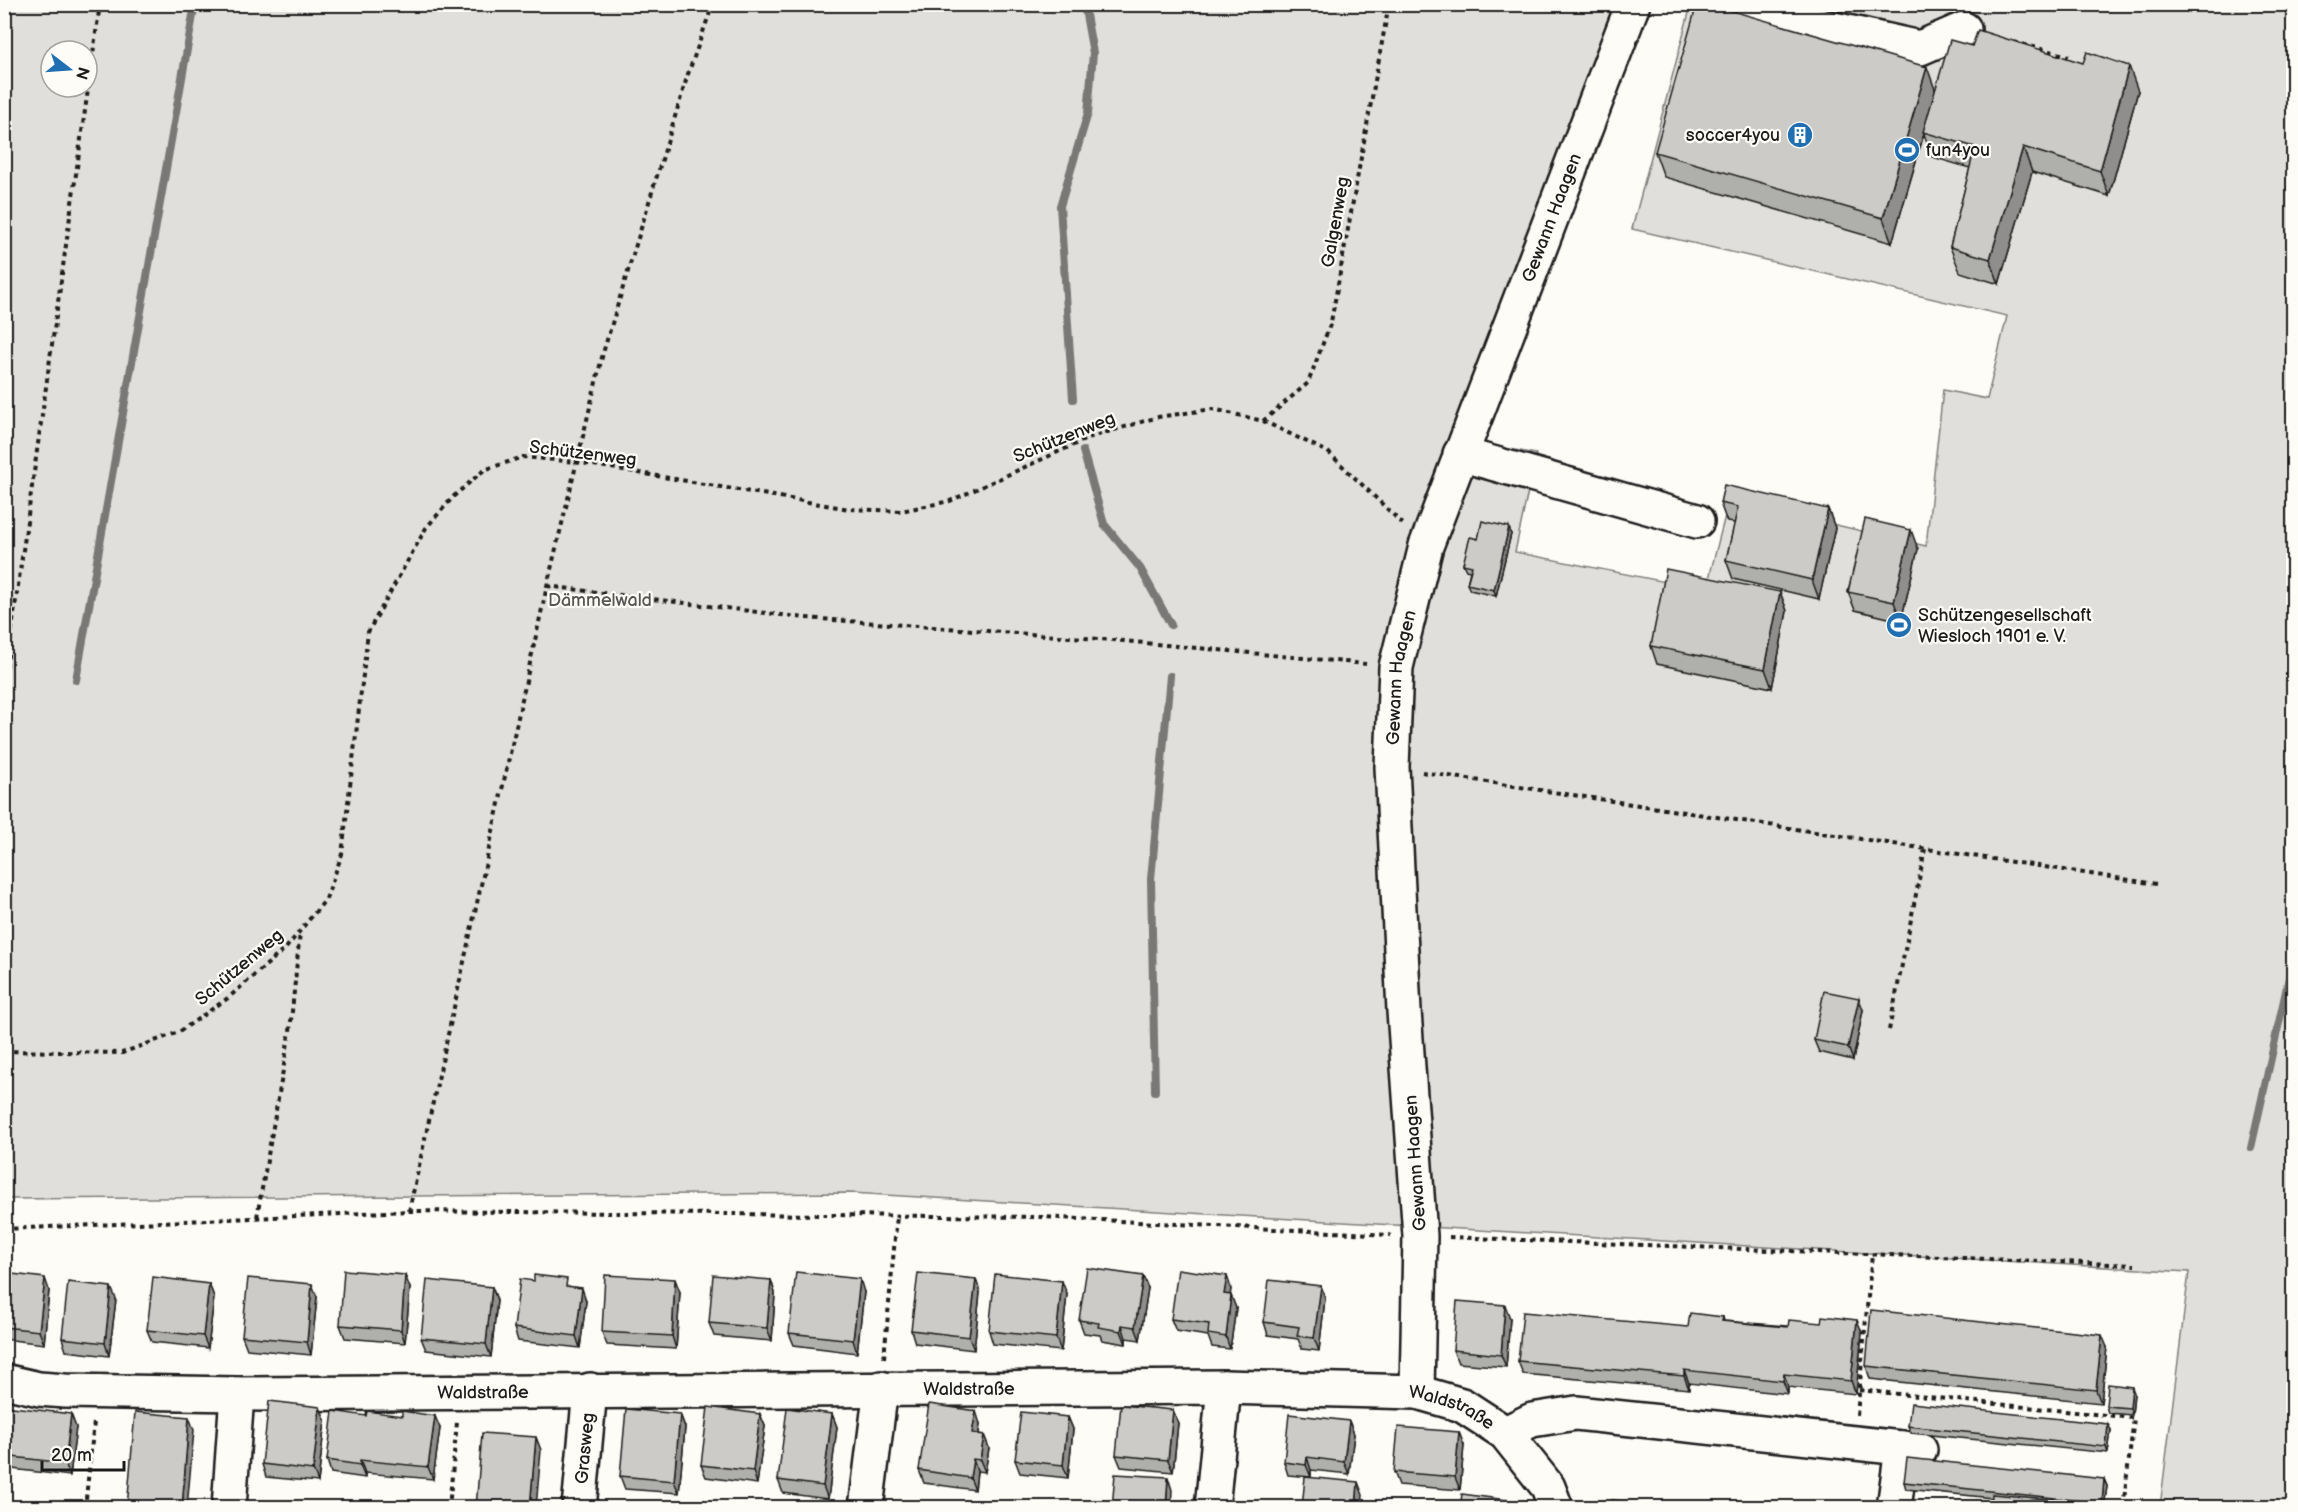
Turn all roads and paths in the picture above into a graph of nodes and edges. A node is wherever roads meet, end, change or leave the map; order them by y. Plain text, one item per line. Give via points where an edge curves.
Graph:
1 (100, 4) edge
2 (713, 4) edge
3 (1389, 4) edge
4 (1633, 4) edge
5 (1721, 4) edge
6 (1964, 29) joint
7 (2069, 56) edge
8 (1263, 421) junction
9 (1460, 454) junction
10 (576, 462) junction
11 (1697, 521) dead end
12 (1426, 546) junction
13 (547, 586) junction
14 (1396, 667) junction
15 (4, 685) edge
16 (1392, 767) junction
17 (1925, 849) junction
18 (2156, 884) dead end
19 (300, 931) junction
20 (1889, 1030) dead end
21 (4, 1051) edge
22 (409, 1211) junction
23 (897, 1215) junction
24 (257, 1217) junction
25 (4, 1228) edge
26 (1420, 1236) junction
27 (1872, 1254) junction
28 (2135, 1265) dead end
29 (4, 1381) edge
30 (1224, 1387) junction
31 (881, 1388) junction
32 (590, 1390) junction
33 (1860, 1390) junction
34 (98, 1391) junction
35 (459, 1391) junction
36 (1417, 1392) junction
37 (237, 1394) junction
38 (1505, 1433) junction
39 (1854, 1442) junction
40 (4, 1506) edge
41 (1903, 1507) edge
42 (26, 1508) edge
43 (85, 1508) edge
44 (229, 1508) edge
45 (449, 1508) edge
46 (579, 1508) edge
47 (866, 1508) edge
48 (1212, 1508) edge
49 (1556, 1508) edge
50 (2123, 1508) edge

1 - 15 path
2 - 10 path via 603,353
3 - 8 path, Galgenweg via 1331,322 1308,383
4 - 9 street, Gewann Haagen
5 - 6 street via 1920,48
6 - 7 path
8 - 10 path, Schützenweg via 1213,409 1158,417 1091,437 950,501 901,511 849,509
8 - 12 path, Schützenweg via 1328,452
9 - 11 street
9 - 12 street, Gewann Haagen
10 - 13 path
10 - 19 path, Schützenweg via 523,457 484,470 426,528 368,632 342,854 326,899
12 - 14 street, Gewann Haagen
13 - 14 path via 806,618 1113,640
13 - 22 path
14 - 16 street, Gewann Haagen
16 - 17 path
16 - 26 street, Gewann Haagen
17 - 18 path
17 - 20 path
19 - 21 path, Schützenweg via 228,998 179,1032 122,1053
19 - 24 path via 290,1031
22 - 23 path
22 - 24 path
23 - 26 path via 1041,1217
23 - 31 path
24 - 25 path
26 - 27 path
26 - 36 street, Gewann Haagen
27 - 28 path
27 - 33 path
29 - 34 street, Waldstraße via 39,1389
30 - 31 street, Waldstraße
30 - 36 street, Waldstraße
30 - 48 street
31 - 32 street, Waldstraße
31 - 47 street
32 - 35 street, Waldstraße
32 - 46 street, Grasweg
33 - 39 path
33 - 50 path via 2134,1418
34 - 37 street, Waldstraße
34 - 43 path
35 - 37 street, Waldstraße
35 - 45 path
36 - 38 street, Waldstraße via 1462,1405
37 - 44 street
38 - 39 street, Waldstraße via 1532,1420 1576,1413
38 - 49 street via 1548,1487
39 - 41 street, Waldstraße via 1911,1449
40 - 42 path

